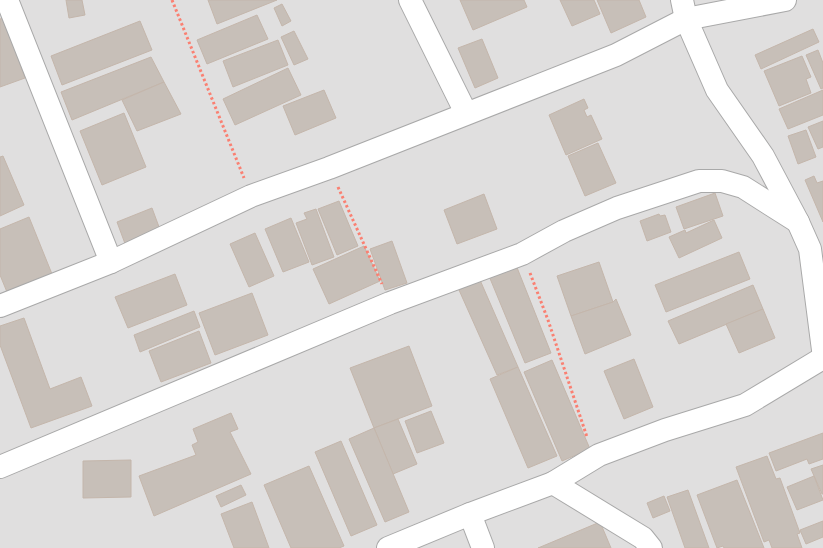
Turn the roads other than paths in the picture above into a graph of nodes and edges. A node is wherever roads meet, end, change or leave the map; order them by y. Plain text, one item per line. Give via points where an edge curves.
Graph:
1 (7, 0) edge
2 (410, 0) edge
3 (785, 0) edge
4 (684, 10) edge
5 (466, 113) junction
6 (798, 222) junction
7 (816, 246) edge
8 (110, 262) junction
9 (0, 306) edge
10 (823, 350) edge
11 (823, 358) edge
12 (0, 467) edge
13 (553, 483) junction
14 (470, 514) junction
15 (388, 548) edge
16 (483, 548) edge
17 (651, 548) edge

1 - 8 street
2 - 5 street
3 - 4 street
4 - 5 street via 616,55
4 - 6 street via 716,90 764,156
5 - 8 street via 251,196
6 - 7 street
6 - 12 street via 743,187 722,181 699,181 617,208 522,254 390,303
7 - 10 street
8 - 9 street
11 - 13 street via 745,405 599,455
13 - 14 street
13 - 17 street via 643,538
14 - 15 street
14 - 16 street

